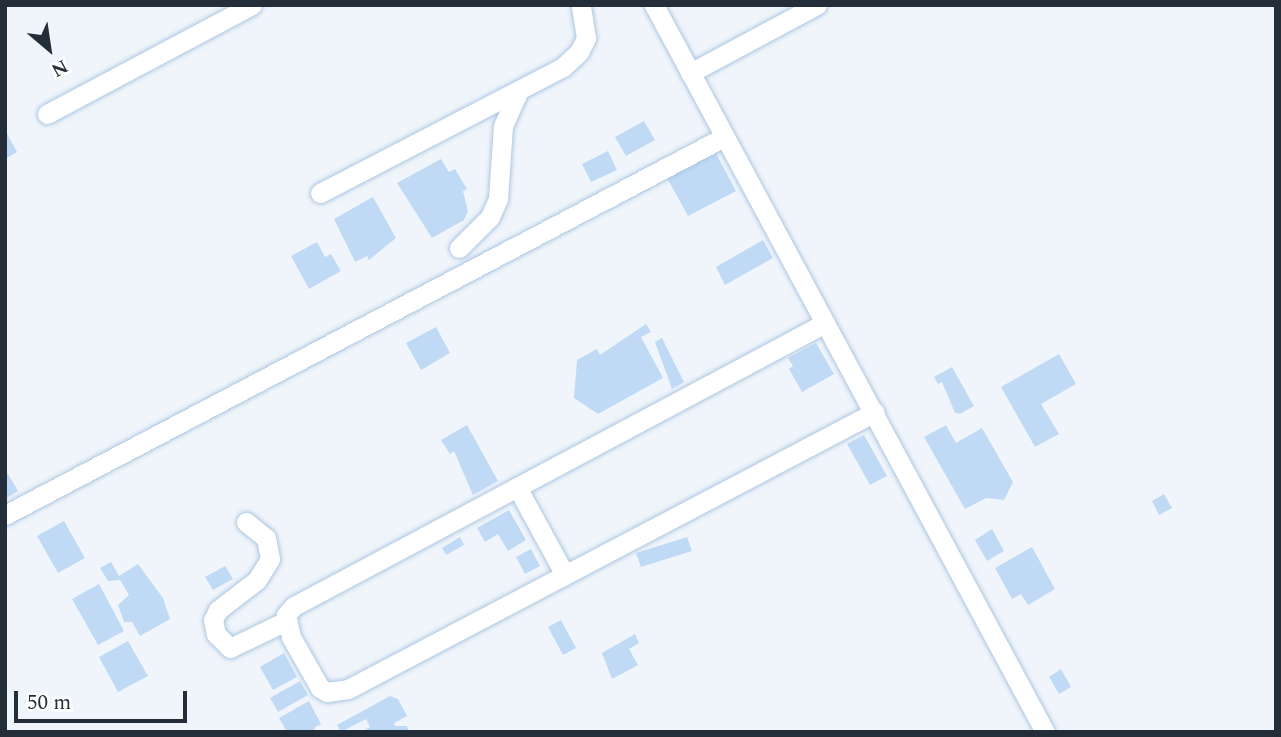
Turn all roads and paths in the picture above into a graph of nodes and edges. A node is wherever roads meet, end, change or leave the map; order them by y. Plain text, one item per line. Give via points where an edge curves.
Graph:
1 (252, 5) edge
2 (581, 5) edge
3 (654, 5) edge
4 (817, 5) edge
5 (690, 74) junction
6 (519, 90) junction
7 (47, 114) dead end
8 (724, 137) junction
9 (320, 192) dead end
10 (460, 248) dead end
11 (825, 323) junction
12 (875, 412) junction
13 (517, 487) junction
14 (5, 515) edge
15 (246, 522) dead end
16 (565, 575) junction
17 (286, 621) junction
18 (1045, 732) edge

1 - 7 street
2 - 6 street via 586,38 579,52 563,67
3 - 5 street
4 - 5 street
5 - 8 street
6 - 9 street
6 - 10 street via 503,126 498,199 490,217
8 - 11 street
8 - 14 street
11 - 12 street
11 - 13 street
12 - 16 street
12 - 18 street
13 - 16 street
13 - 17 street via 294,606
15 - 17 street via 266,538 270,559 257,580 218,610 213,620 216,634 230,648
16 - 17 street via 339,692 320,688

